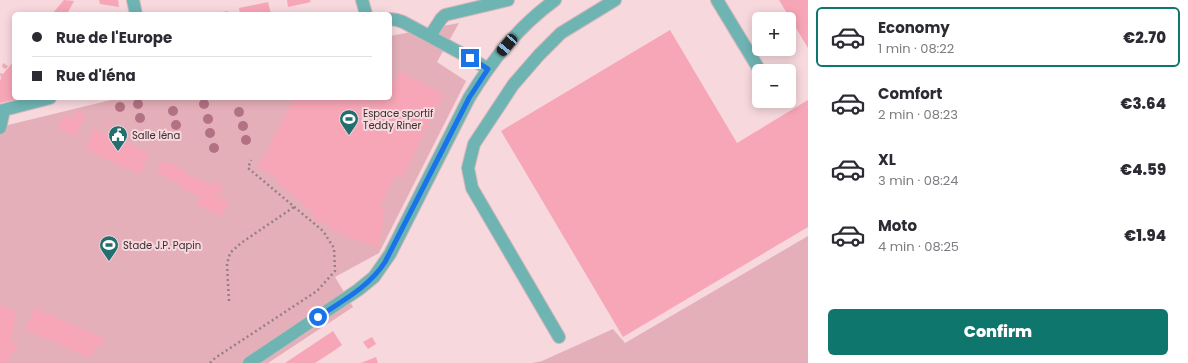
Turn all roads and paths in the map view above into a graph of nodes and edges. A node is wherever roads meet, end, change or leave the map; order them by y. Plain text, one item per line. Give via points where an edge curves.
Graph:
1 (133, 0) edge
2 (362, 0) edge
3 (508, 0) edge
4 (555, 0) edge
5 (615, 0) edge
6 (717, 0) edge
7 (136, 12) edge
8 (365, 12) edge
9 (392, 19) edge
10 (430, 36) junction
11 (756, 64) edge
12 (488, 69) junction
13 (42, 100) edge
14 (2, 110) edge
15 (0, 128) edge
16 (251, 160) dead end
17 (294, 207) junction
18 (229, 301) dead end
19 (559, 337) dead end
20 (210, 363) edge
21 (249, 363) edge

1 - 7 street
2 - 8 street
3 - 10 street via 445,15
4 - 12 street via 525,24
5 - 19 street via 561,33 539,55 513,85 474,144 468,168 472,188
6 - 11 street
9 - 10 street via 400,20
10 - 12 street
12 - 21 street via 469,98 380,270 368,283
13 - 14 street
14 - 15 street
16 - 17 path via 248,168
17 - 18 path via 230,253 227,264
17 - 20 path via 323,231 334,248 335,271 317,291

